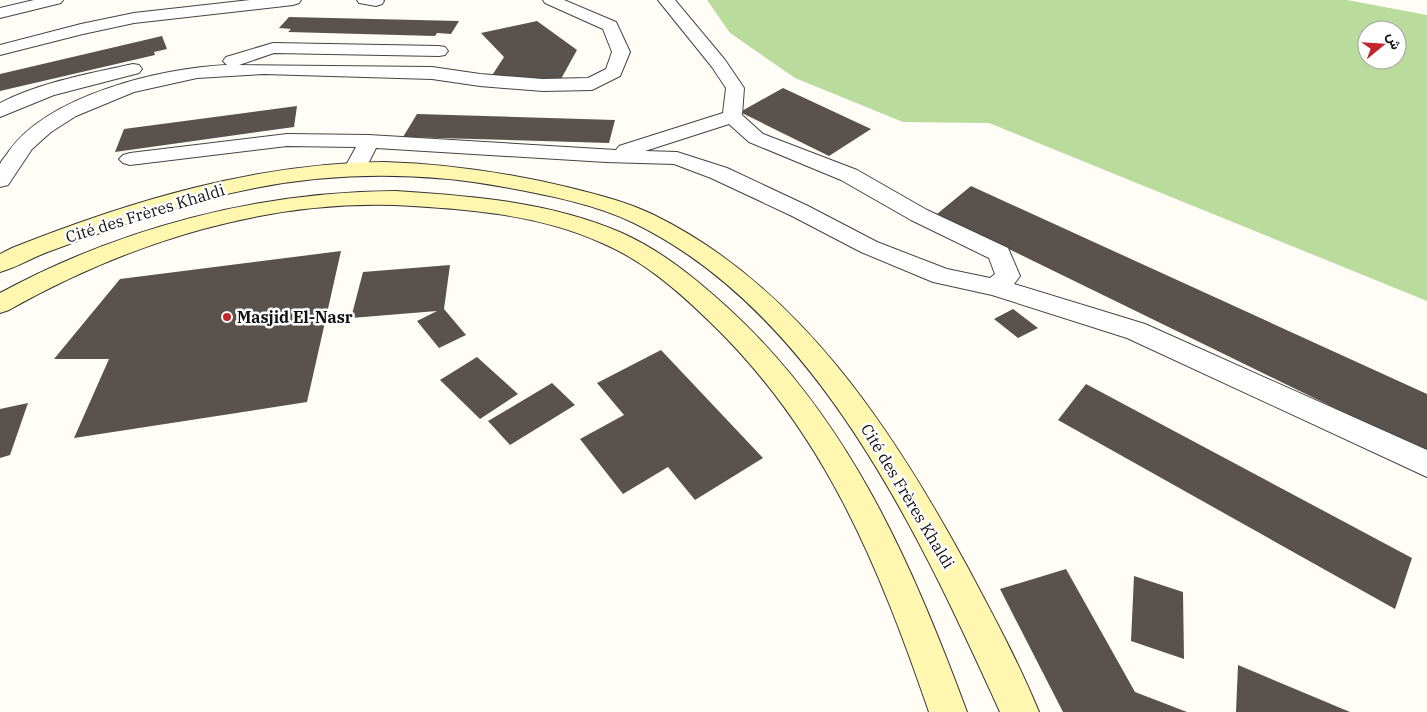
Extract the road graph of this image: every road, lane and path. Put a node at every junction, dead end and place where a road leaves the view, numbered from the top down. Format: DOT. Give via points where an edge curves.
graph roads {
  1 [pos="55,0"];
  2 [pos="293,0"];
  3 [pos="551,0"];
  4 [pos="666,0"];
  5 [pos="0,13"];
  6 [pos="0,50"];
  7 [pos="439,51"];
  8 [pos="147,65"];
  9 [pos="197,72"];
  10 [pos="0,111"];
  11 [pos="732,116"];
  12 [pos="369,141"];
  13 [pos="606,156"];
  14 [pos="130,159"];
  15 [pos="355,169"];
  16 [pos="0,180"];
  17 [pos="0,264"];
  18 [pos="995,287"];
  19 [pos="0,304"];
  20 [pos="1427,464"];
  21 [pos="948,712"];
  22 [pos="1020,712"];
  1 -- 5 [label="street"];
  2 -- 6 [label="street" via="134,18"];
  3 -- 9 [label="street" via="610,26 621,52 614,72 592,84 543,85 432,73 264,69"];
  4 -- 11 [label="street" via="735,88"];
  7 -- 9 [label="street" via="273,48"];
  8 -- 10 [label="street" via="45,92"];
  9 -- 16 [label="street" via="128,88 69,112 24,145"];
  11 -- 13 [label="street"];
  11 -- 18 [label="street" via="756,138 849,175 919,215 999,253 1008,276"];
  12 -- 13 [label="street"];
  12 -- 14 [label="street" via="287,140"];
  12 -- 15 [label="street"];
  13 -- 18 [label="street" via="677,158 719,173 869,247 942,276"];
  15 -- 17 [label="main road, Cité des Frères Khaldi" via="301,174 172,202 112,220"];
  15 -- 22 [label="main road, Cité des Frères Khaldi" via="471,176 546,189 613,206 653,223 700,252 754,294 814,357 864,422 915,503 955,576"];
  18 -- 20 [label="street" via="1136,331"];
  19 -- 21 [label="main road, Cité des Frères Khaldi" via="56,274 129,244 199,223 300,203 348,198 404,198 513,209 585,227 627,244 659,264 728,322 772,368 820,432 865,509 905,597"];
}
